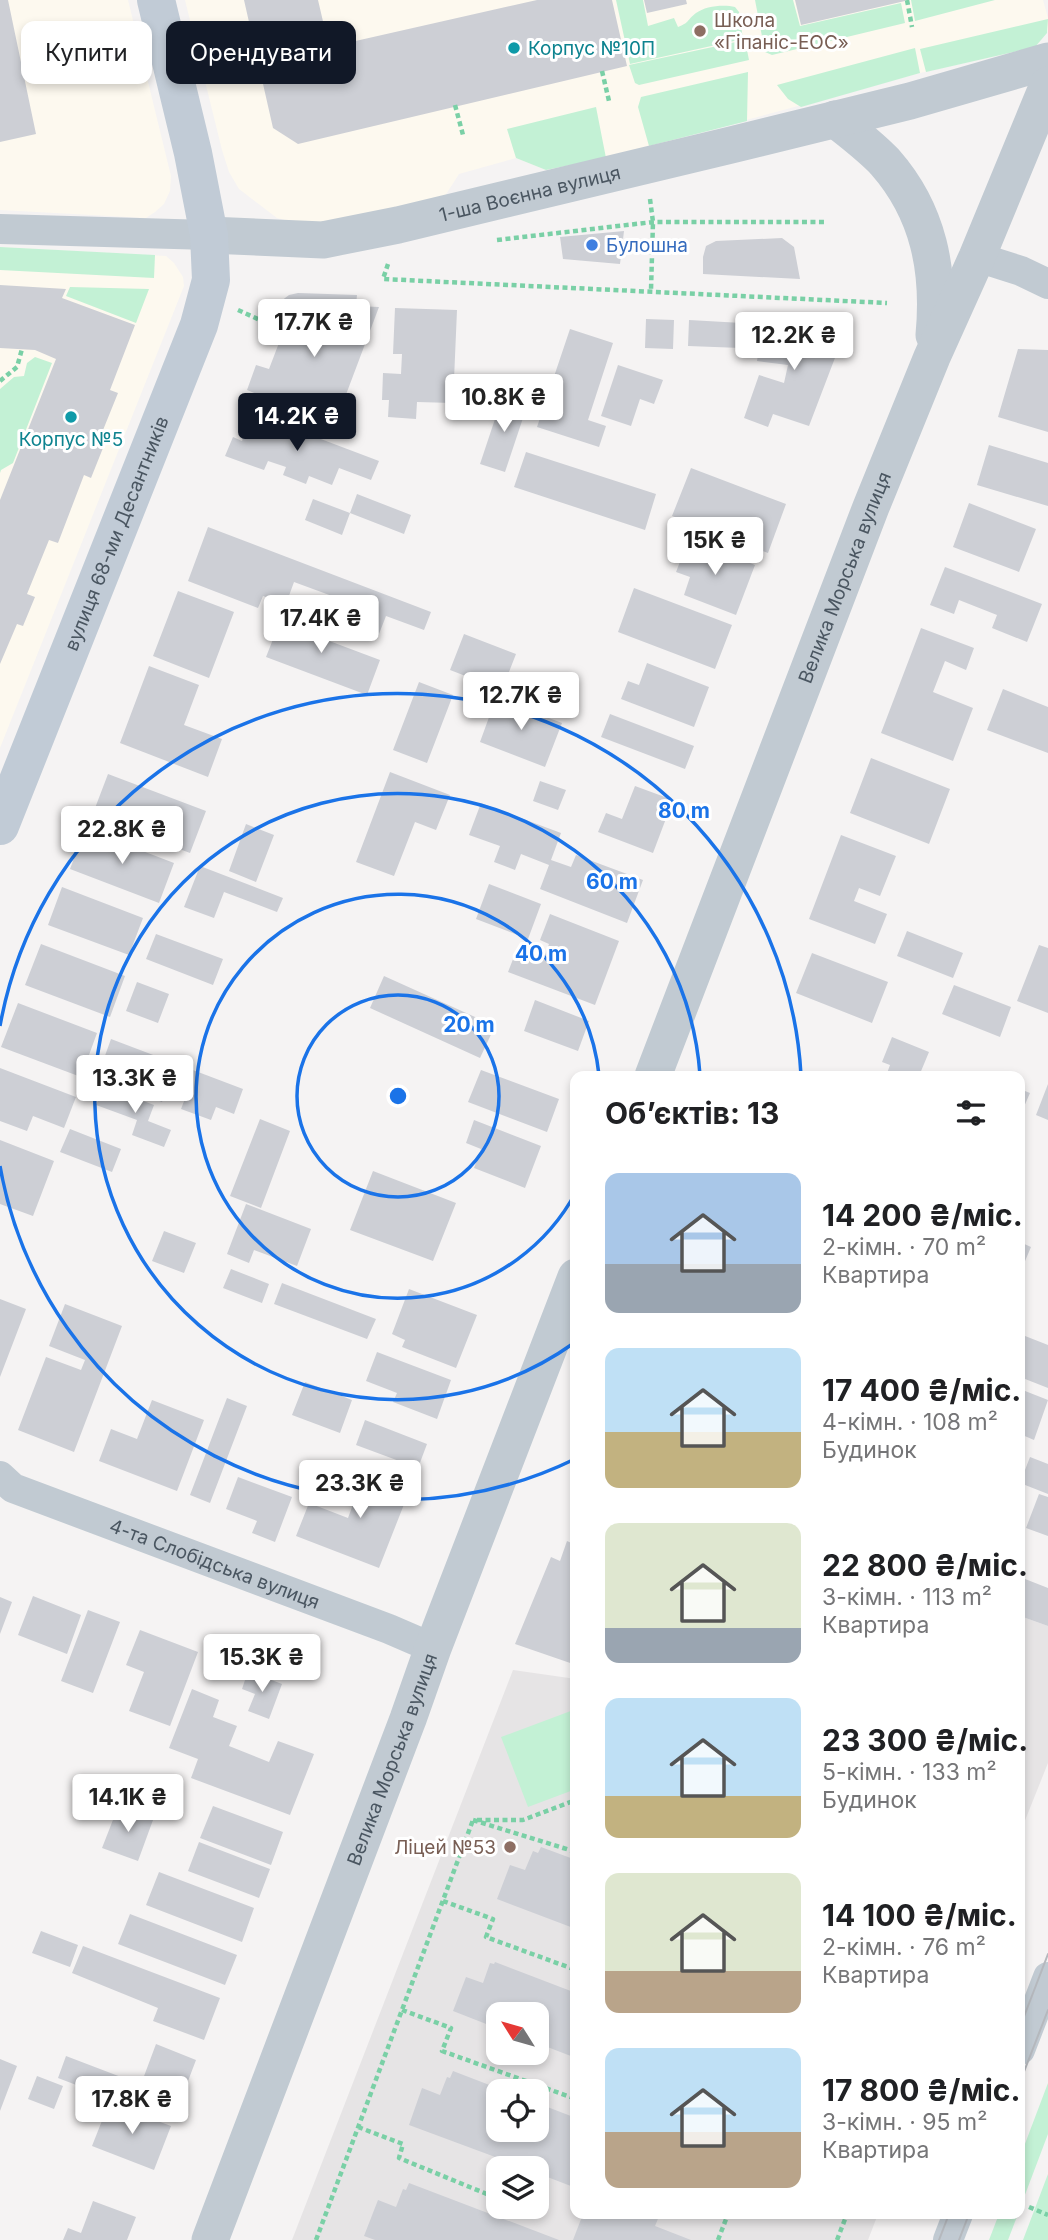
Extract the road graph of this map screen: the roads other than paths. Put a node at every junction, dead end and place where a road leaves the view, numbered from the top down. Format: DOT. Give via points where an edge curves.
graph roads {
  1 [pos="156,0"];
  2 [pos="1048,61"];
  3 [pos="1048,85"];
  4 [pos="835,119"];
  5 [pos="0,229"];
  6 [pos="209,235"];
  7 [pos="977,257"];
  8 [pos="1048,284"];
  9 [pos="932,357"];
  10 [pos="0,826"];
  11 [pos="655,1071"];
  12 [pos="570,1293"];
  13 [pos="0,1475"];
  14 [pos="433,1648"];
  15 [pos="1048,1977"];
  16 [pos="1025,2037"];
  17 [pos="956,2219"];
  18 [pos="210,2240"];
  19 [pos="948,2240"];
  1 -- 6 [label="main road, вулиця 68-ми Десантників"];
  2 -- 4 [label="street, 1-ша Воєнна вулиця"];
  3 -- 7 [label="street, Велика Морська вулиця"];
  4 -- 6 [label="street, 1-ша Воєнна вулиця" via="323,240"];
  4 -- 9 [label="street" via="884,162 923,223 936,286"];
  5 -- 6 [label="street, 1-ша Воєнна вулиця"];
  6 -- 10 [label="main road, вулиця 68-ми Десантників" via="211,280 199,325"];
  7 -- 8 [label="street"];
  7 -- 9 [label="street, Велика Морська вулиця"];
  9 -- 11 [label="street, Велика Морська вулиця"];
  12 -- 14 [label="street, Велика Морська вулиця"];
  13 -- 14 [label="street, 4-та Слобідська вулиця" via="13,1488"];
  14 -- 18 [label="street, Велика Морська вулиця"];
  15 -- 16 [label="street"];
  17 -- 19 [label="street"];
}
